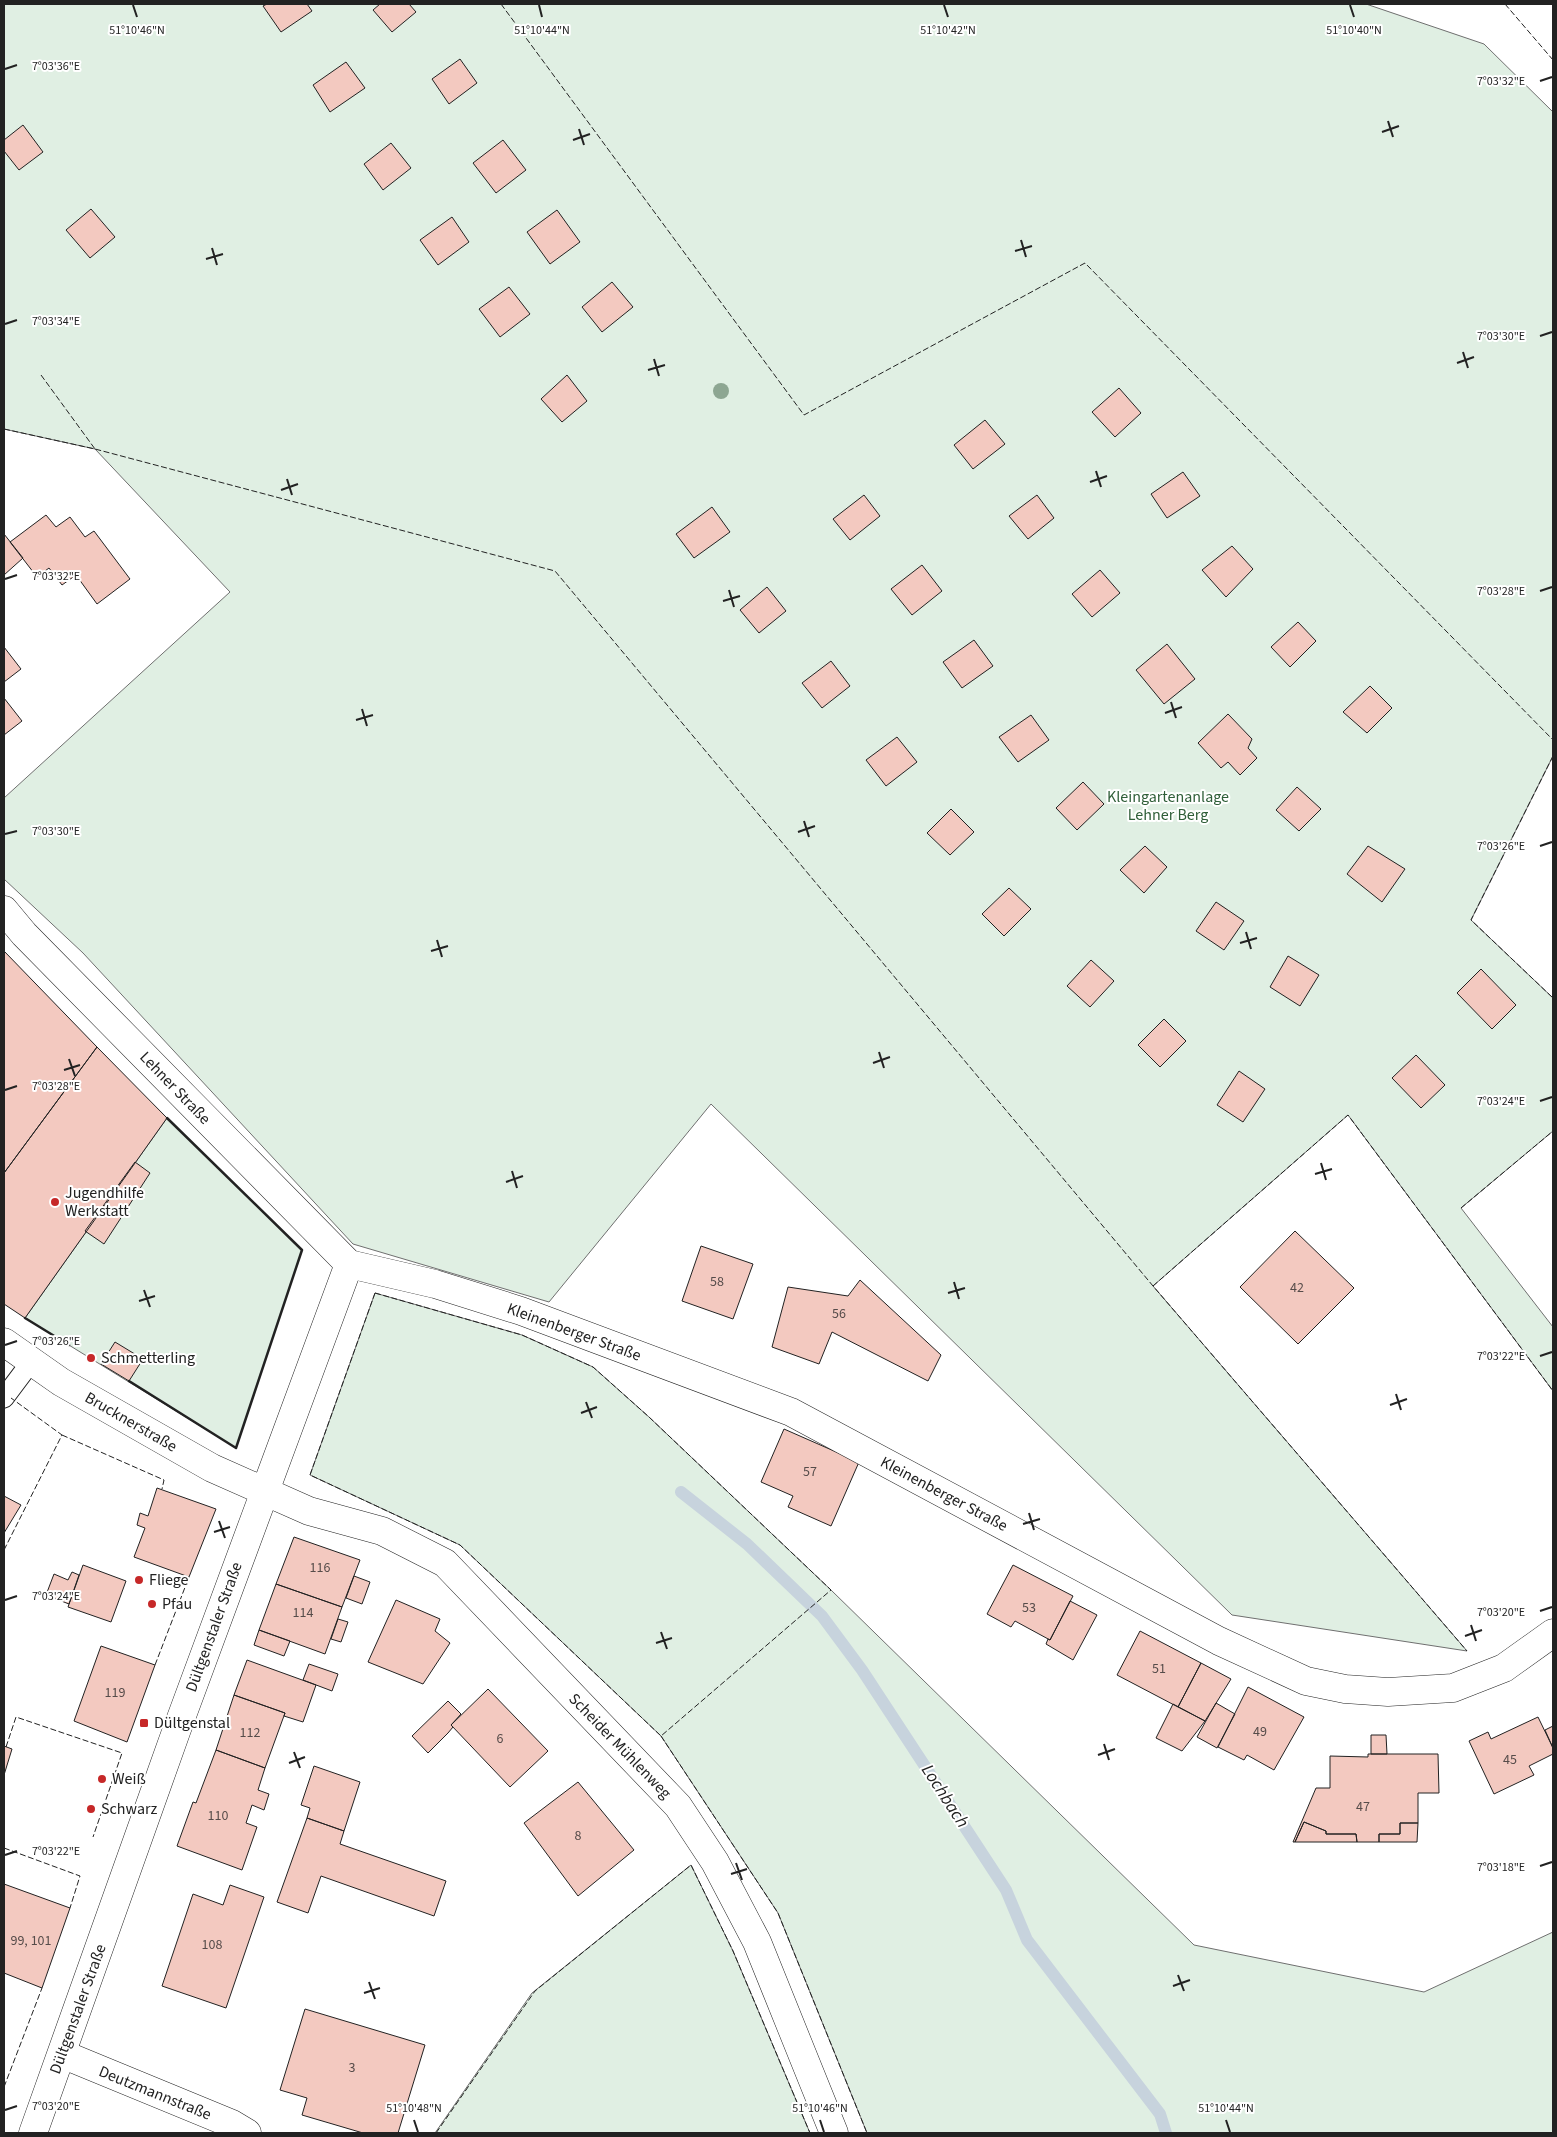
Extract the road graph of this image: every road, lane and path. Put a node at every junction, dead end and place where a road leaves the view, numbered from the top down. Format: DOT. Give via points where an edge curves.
graph roads {
  1 [pos="4,910"];
  2 [pos="349,1264"];
  3 [pos="4,1342"];
  4 [pos="31,1362"];
  5 [pos="4,1398"];
  6 [pos="265,1492"];
  7 [pos="1553,1633"];
  8 [pos="62,2054"];
  9 [pos="33,2133"];
  10 [pos="247,2133"];
  11 [pos="834,2133"];
  1 -- 2 [label="street, Lehner Straße"];
  2 -- 6 [label="street, Dültgenstaler Straße"];
  2 -- 7 [label="street, Kleinenberger Straße" via="435,1284 521,1311 791,1412 1210,1637 1306,1681 1345,1689 1388,1692 1453,1688 1504,1668"];
  3 -- 4 [label="street, Brucknerstraße"];
  4 -- 5 [label="lane"];
  4 -- 6 [label="street, Brucknerstraße" via="212,1468"];
  6 -- 8 [label="street, Dültgenstaler Straße"];
  6 -- 11 [label="street, Scheider Mühlenweg" via="309,1510 382,1531 445,1563 678,1806 715,1862 757,1942"];
  8 -- 9 [label="street, Dültgenstaler Straße"];
  8 -- 10 [label="street, Deutzmannstraße"];
}
